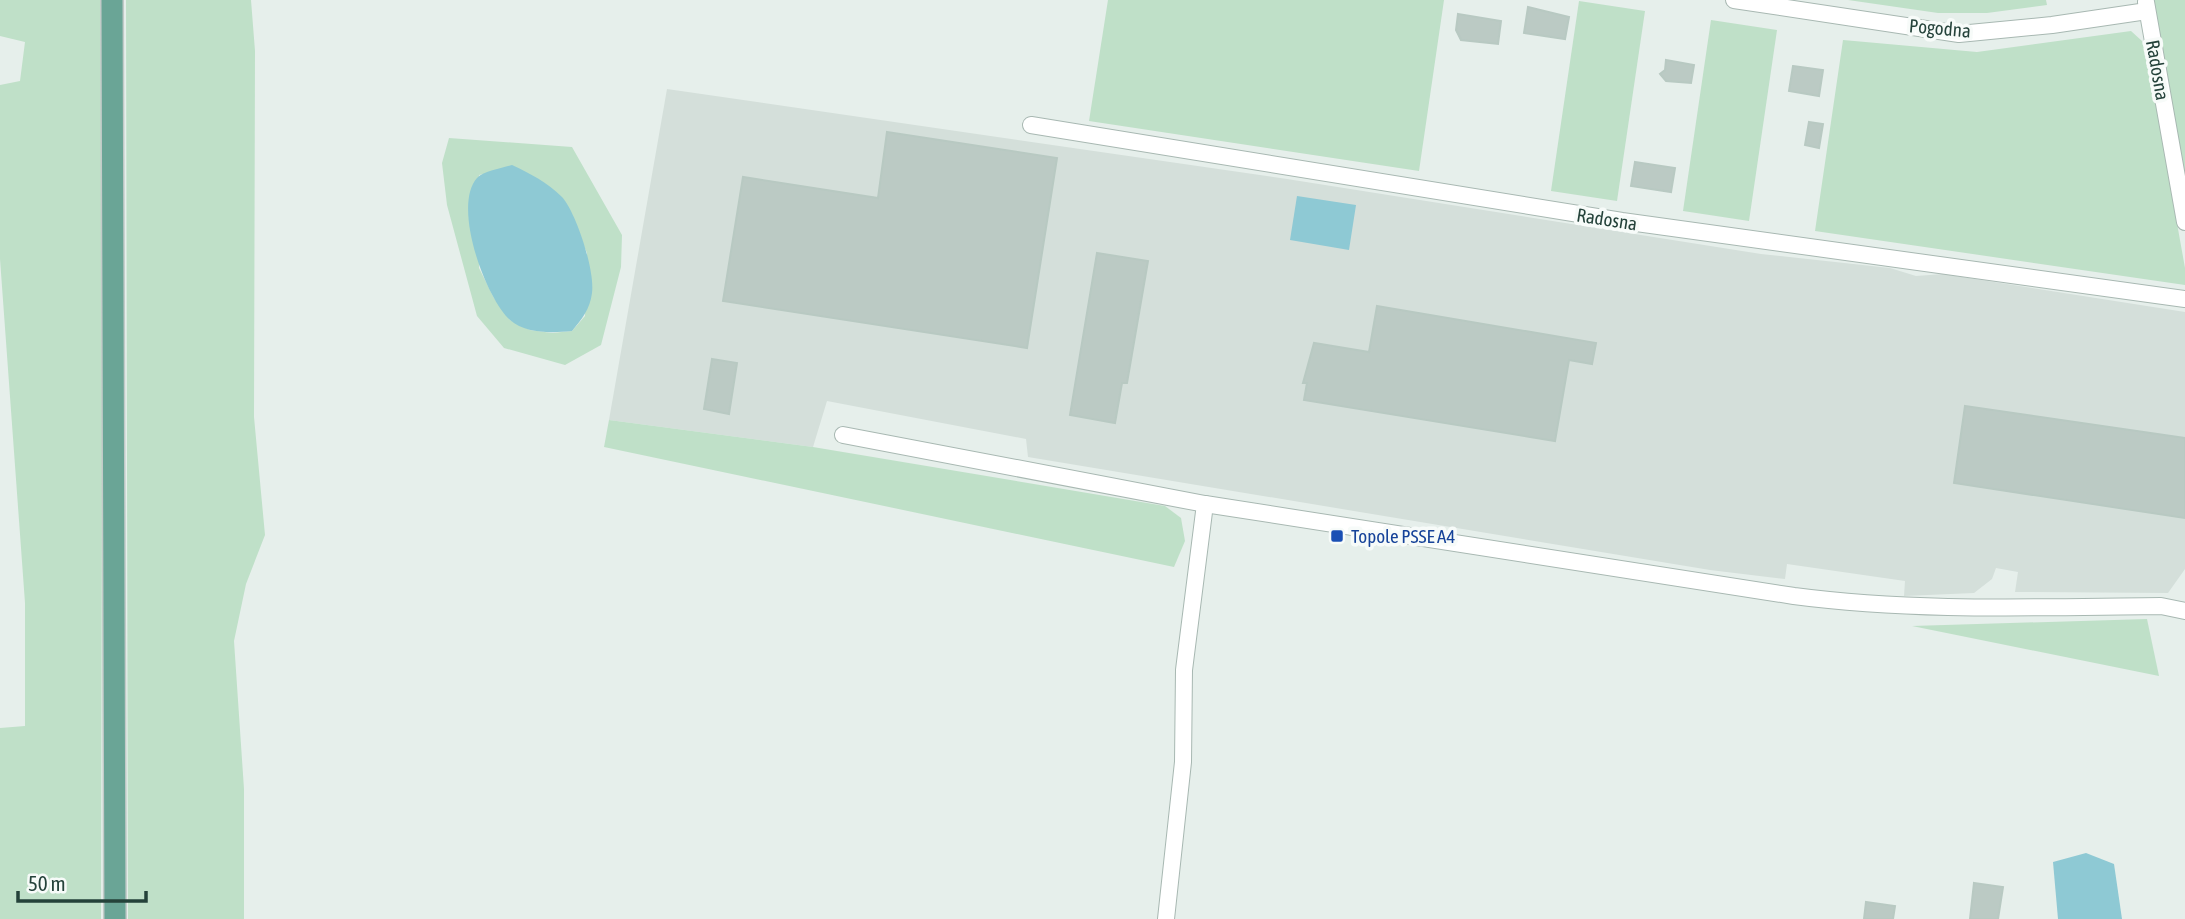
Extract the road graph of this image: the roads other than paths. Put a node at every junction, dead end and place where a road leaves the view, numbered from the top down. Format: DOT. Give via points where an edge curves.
graph roads {
  1 [pos="112,0"];
  2 [pos="1734,0"];
  3 [pos="2146,5"];
  4 [pos="1031,125"];
  5 [pos="2185,222"];
  6 [pos="2185,299"];
  7 [pos="844,435"];
  8 [pos="1205,504"];
  9 [pos="2185,611"];
  10 [pos="115,919"];
  11 [pos="1166,919"];
  1 -- 10 [label="main road"];
  2 -- 3 [label="street, Pogodna" via="1959,34 2052,25"];
  3 -- 5 [label="street, Radosna"];
  4 -- 6 [label="street, Radosna" via="1622,222"];
  7 -- 8 [label="street"];
  8 -- 9 [label="street" via="1833,601 1987,608 2161,606"];
  8 -- 11 [label="street" via="1184,670 1183,762"];
}
